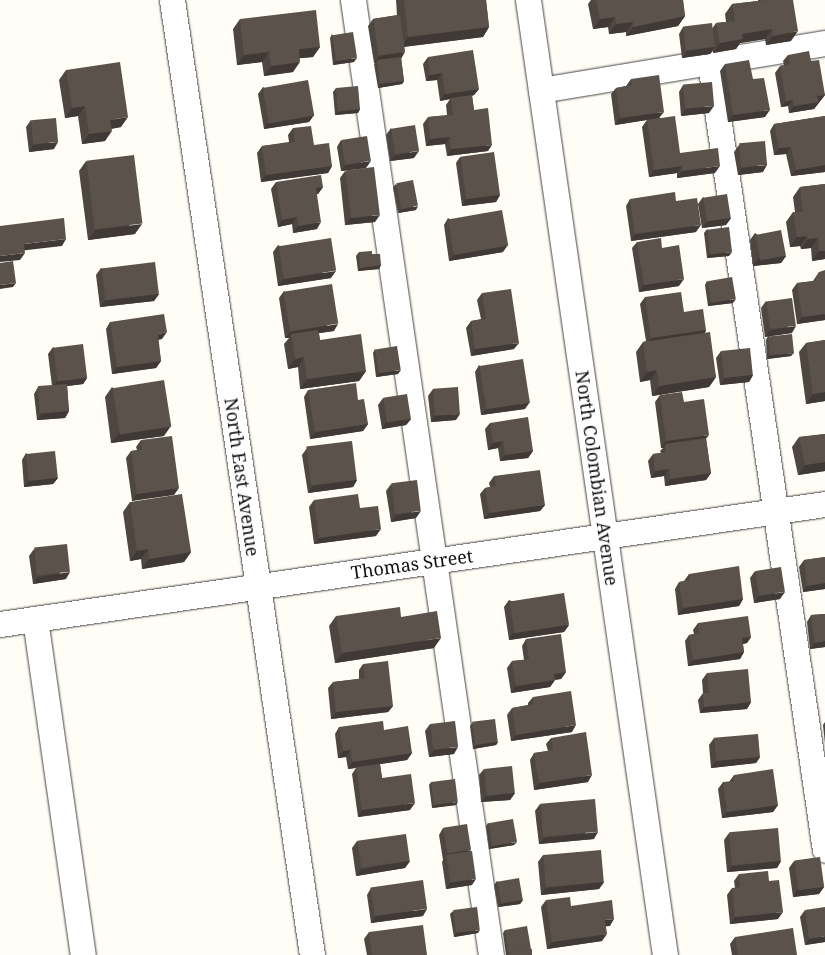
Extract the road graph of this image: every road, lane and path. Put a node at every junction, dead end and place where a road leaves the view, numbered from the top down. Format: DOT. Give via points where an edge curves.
graph roads {
  1 [pos="172,0"];
  2 [pos="353,0"];
  3 [pos="528,0"];
  4 [pos="825,43"];
  5 [pos="710,62"];
  6 [pos="541,90"];
  7 [pos="825,504"];
  8 [pos="775,511"];
  9 [pos="605,536"];
  10 [pos="434,561"];
  11 [pos="258,586"];
  12 [pos="35,619"];
  13 [pos="0,624"];
  14 [pos="825,850"];
  15 [pos="83,955"];
  16 [pos="312,955"];
  17 [pos="491,955"];
  18 [pos="665,955"];
  1 -- 11 [label="street, North East Avenue"];
  2 -- 10 [label="street"];
  3 -- 6 [label="street, North Colombian Avenue"];
  4 -- 5 [label="street"];
  5 -- 6 [label="street"];
  5 -- 8 [label="street"];
  6 -- 9 [label="street, North Colombian Avenue"];
  7 -- 8 [label="street, Thomas Street"];
  8 -- 9 [label="street, Thomas Street"];
  8 -- 14 [label="street"];
  9 -- 10 [label="street, Thomas Street"];
  9 -- 18 [label="street, North Colombian Avenue"];
  10 -- 11 [label="street, Thomas Street"];
  10 -- 17 [label="street"];
  11 -- 12 [label="street, Thomas Street"];
  11 -- 16 [label="street, North East Avenue"];
  12 -- 13 [label="street, Thomas Street"];
  12 -- 15 [label="street"];
}
